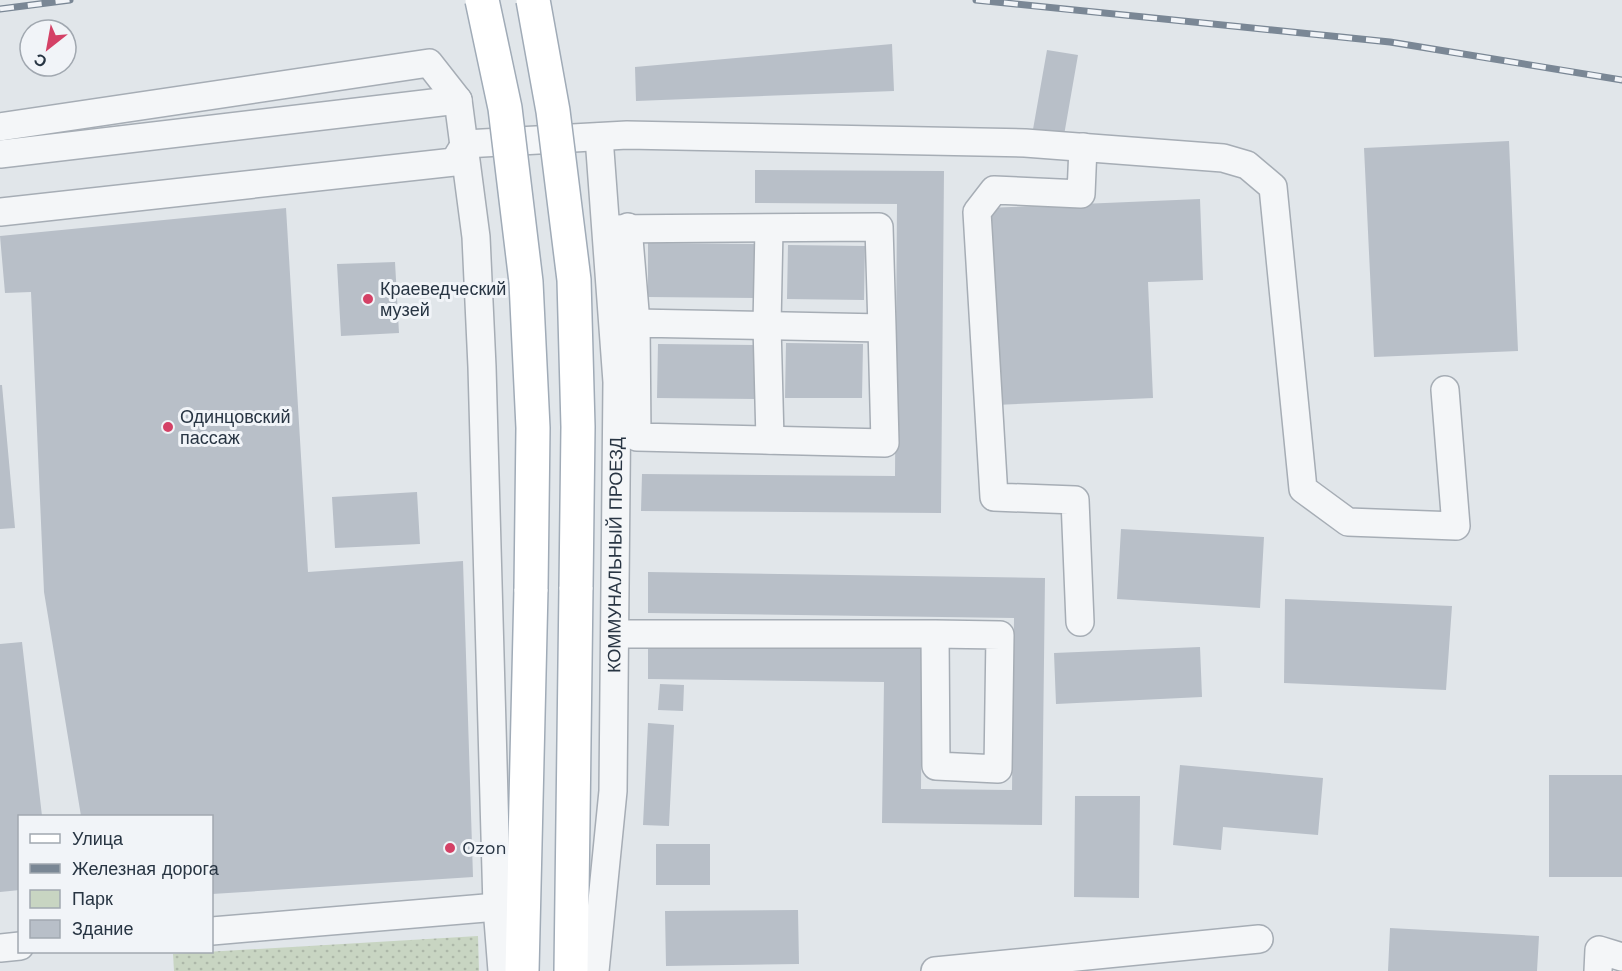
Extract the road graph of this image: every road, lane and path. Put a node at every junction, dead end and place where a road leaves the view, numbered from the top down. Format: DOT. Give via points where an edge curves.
graph roads {
  1 [pos="482,0"];
  2 [pos="533,0"];
  3 [pos="459,100"];
  4 [pos="0,127"];
  5 [pos="599,137"];
  6 [pos="465,144"];
  7 [pos="1083,147"];
  8 [pos="0,154"];
  9 [pos="0,212"];
  10 [pos="618,228"];
  11 [pos="769,229"];
  12 [pos="625,323"];
  13 [pos="767,325"];
  14 [pos="882,328"];
  15 [pos="1445,390"];
  16 [pos="627,437"];
  17 [pos="770,440"];
  18 [pos="1080,622"];
  19 [pos="615,634"];
  20 [pos="935,634"];
  21 [pos="497,907"];
  22 [pos="213,931"];
  23 [pos="1259,939"];
  24 [pos="18,946"];
  25 [pos="0,948"];
  26 [pos="1622,957"];
  27 [pos="502,971"];
  28 [pos="522,971"];
  29 [pos="571,971"];
  30 [pos="595,971"];
  31 [pos="935,971"];
  32 [pos="1598,971"];
  1 -- 28 [label="main road, bridge" via="505,108 526,282 533,428"];
  2 -- 29 [label="main road, bridge" via="553,111 574,280 578,427"];
  3 -- 4 [label="street" via="429,63"];
  3 -- 6 [label="street"];
  3 -- 8 [label="street"];
  5 -- 6 [label="street"];
  5 -- 7 [label="street"];
  5 -- 10 [label="street, КОММУНАЛЬНЫЙ ПРОЕЗД"];
  6 -- 9 [label="street" via="454,162"];
  6 -- 21 [label="street" via="476,237 482,367"];
  7 -- 15 [label="street" via="1223,158 1247,165 1273,187 1304,489 1348,522 1456,526"];
  7 -- 18 [label="street" via="1081,194 994,190 978,212 994,497 1075,500"];
  10 -- 11 [label="street"];
  10 -- 12 [label="street, КОММУНАЛЬНЫЙ ПРОЕЗД"];
  11 -- 13 [label="street"];
  11 -- 14 [label="street" via="879,227"];
  12 -- 13 [label="street"];
  12 -- 16 [label="street, КОММУНАЛЬНЫЙ ПРОЕЗД" via="617,382"];
  13 -- 14 [label="street"];
  13 -- 17 [label="street"];
  14 -- 17 [label="street" via="885,443"];
  16 -- 17 [label="street"];
  16 -- 19 [label="street, КОММУНАЛЬНЫЙ ПРОЕЗД"];
  19 -- 20 [label="street"];
  19 -- 30 [label="street, КОММУНАЛЬНЫЙ ПРОЕЗД" via="613,791"];
  20 -- 20 [label="street" via="936,766 998,769 1000,635"];
  21 -- 22 [label="street"];
  21 -- 27 [label="street"];
  23 -- 31 [label="street"];
  24 -- 25 [label="street"];
  26 -- 32 [label="street" via="1599,950"];
}
